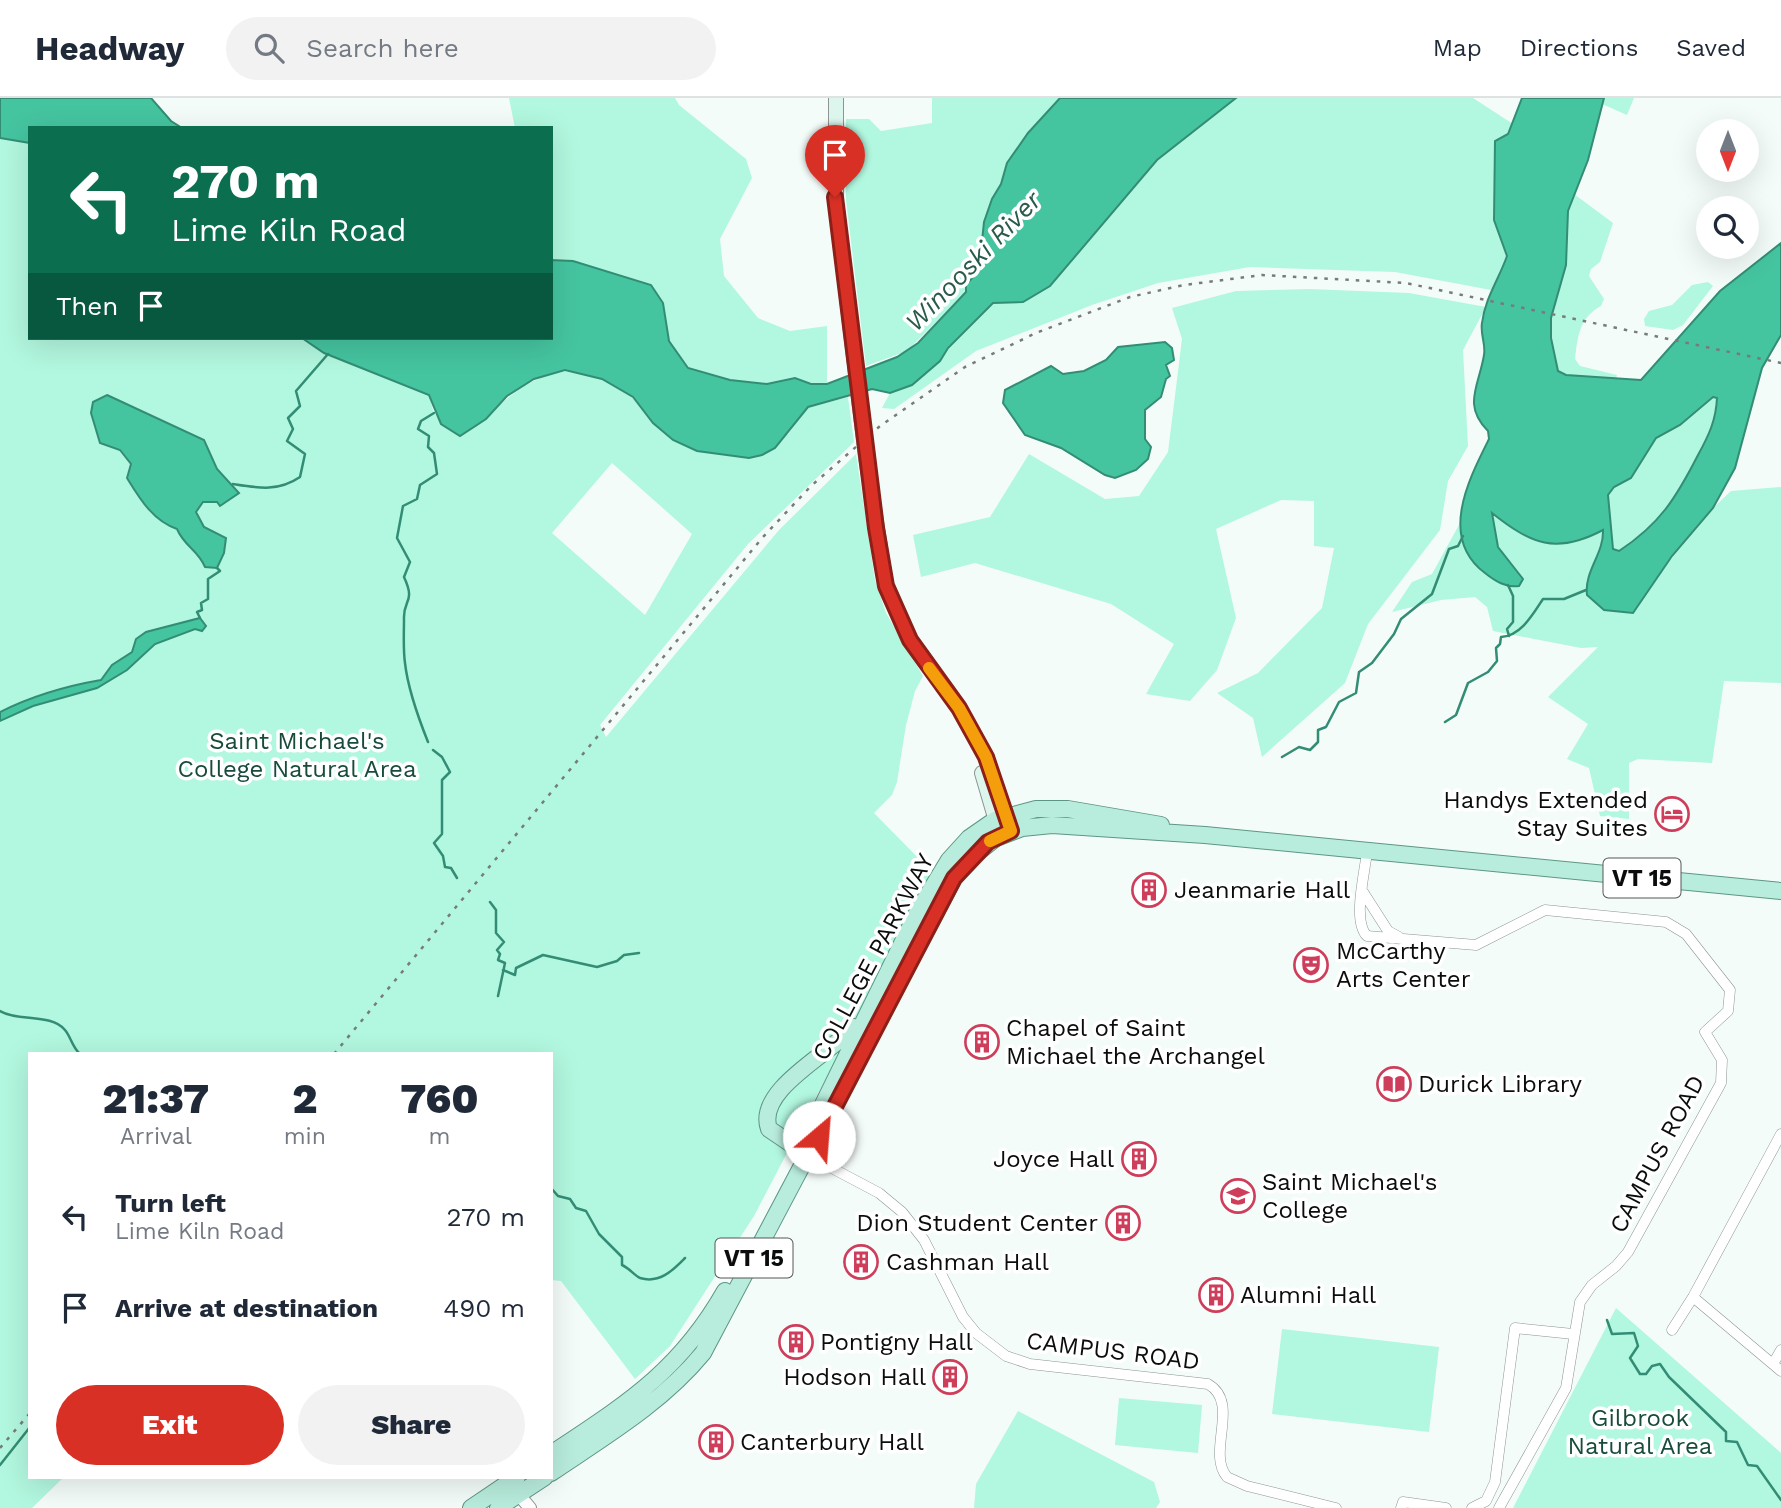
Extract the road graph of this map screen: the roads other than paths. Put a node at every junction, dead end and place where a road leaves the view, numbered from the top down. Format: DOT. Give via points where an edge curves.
graph roads {
  1 [pos="835,98"];
  2 [pos="1003,825"];
  3 [pos="1367,851"];
  4 [pos="1781,891"];
  5 [pos="1363,892"];
  6 [pos="1410,940"];
  7 [pos="865,1014"];
  8 [pos="803,1072"];
  9 [pos="834,1091"];
  10 [pos="1781,1134"];
  11 [pos="804,1154"];
  12 [pos="1693,1297"];
  13 [pos="1672,1330"];
  14 [pos="1573,1334"];
  15 [pos="1781,1350"];
  16 [pos="1777,1368"];
  17 [pos="553,1453"];
  18 [pos="553,1472"];
  19 [pos="538,1479"];
  20 [pos="515,1485"];
  21 [pos="471,1508"];
  22 [pos="498,1508"];
  23 [pos="530,1508"];
  24 [pos="1336,1508"];
  25 [pos="1401,1508"];
  26 [pos="1446,1508"];
  27 [pos="1472,1508"];
  28 [pos="1499,1508"];
  1 -- 2 [label="main road, bridge" via="836,205 886,586 910,640 959,708 986,757"];
  2 -- 3 [label="main road, COLLEGE PARKWAY / VT 15" via="1036,808 1068,809 1205,835"];
  2 -- 7 [label="main road, COLLEGE PARKWAY / VT 15" via="969,838 943,869"];
  2 -- 9 [label="main road, COLLEGE PARKWAY / VT 15" via="954,878"];
  3 -- 4 [label="main road, COLLEGE PARKWAY / VT 15"];
  3 -- 5 [label="street, CAMPUS ROAD"];
  5 -- 6 [label="street, CAMPUS ROAD" via="1388,931"];
  5 -- 6 [label="street, CAMPUS ROAD" via="1359,915 1363,932 1383,939"];
  6 -- 14 [label="street, CAMPUS ROAD" via="1476,945 1545,910 1654,920 1682,930 1730,990 1728,1012 1705,1032 1722,1060 1721,1083 1632,1247 1583,1296"];
  7 -- 8 [label="main road"];
  7 -- 9 [label="main road, COLLEGE PARKWAY / VT 15"];
  8 -- 9 [label="main road" via="820,1075"];
  8 -- 11 [label="main road" via="772,1097 766,1113 769,1129"];
  9 -- 11 [label="main road, COLLEGE PARKWAY / VT 15"];
  10 -- 12 [label="street"];
  11 -- 17 [label="main road, COLLEGE PARKWAY / VT 15" via="716,1307 683,1354 644,1391"];
  11 -- 18 [label="main road, COLLEGE PARKWAY / VT 15" via="716,1331 696,1361 657,1400"];
  11 -- 24 [label="street, CAMPUS ROAD" via="879,1193 908,1218 963,1317 997,1350 1030,1364 1208,1384 1222,1404 1220,1457 1227,1477"];
  12 -- 13 [label="street"];
  12 -- 16 [label="street"];
  14 -- 27 [label="street" via="1515,1328 1495,1482 1486,1501"];
  14 -- 28 [label="street, CAMPUS ROAD" via="1566,1388"];
  15 -- 16 [label="street"];
  19 -- 20 [label="main road"];
  20 -- 21 [label="main road"];
  20 -- 22 [label="main road"];
  20 -- 23 [label="street"];
  25 -- 26 [label="street" via="1403,1502"];
}
